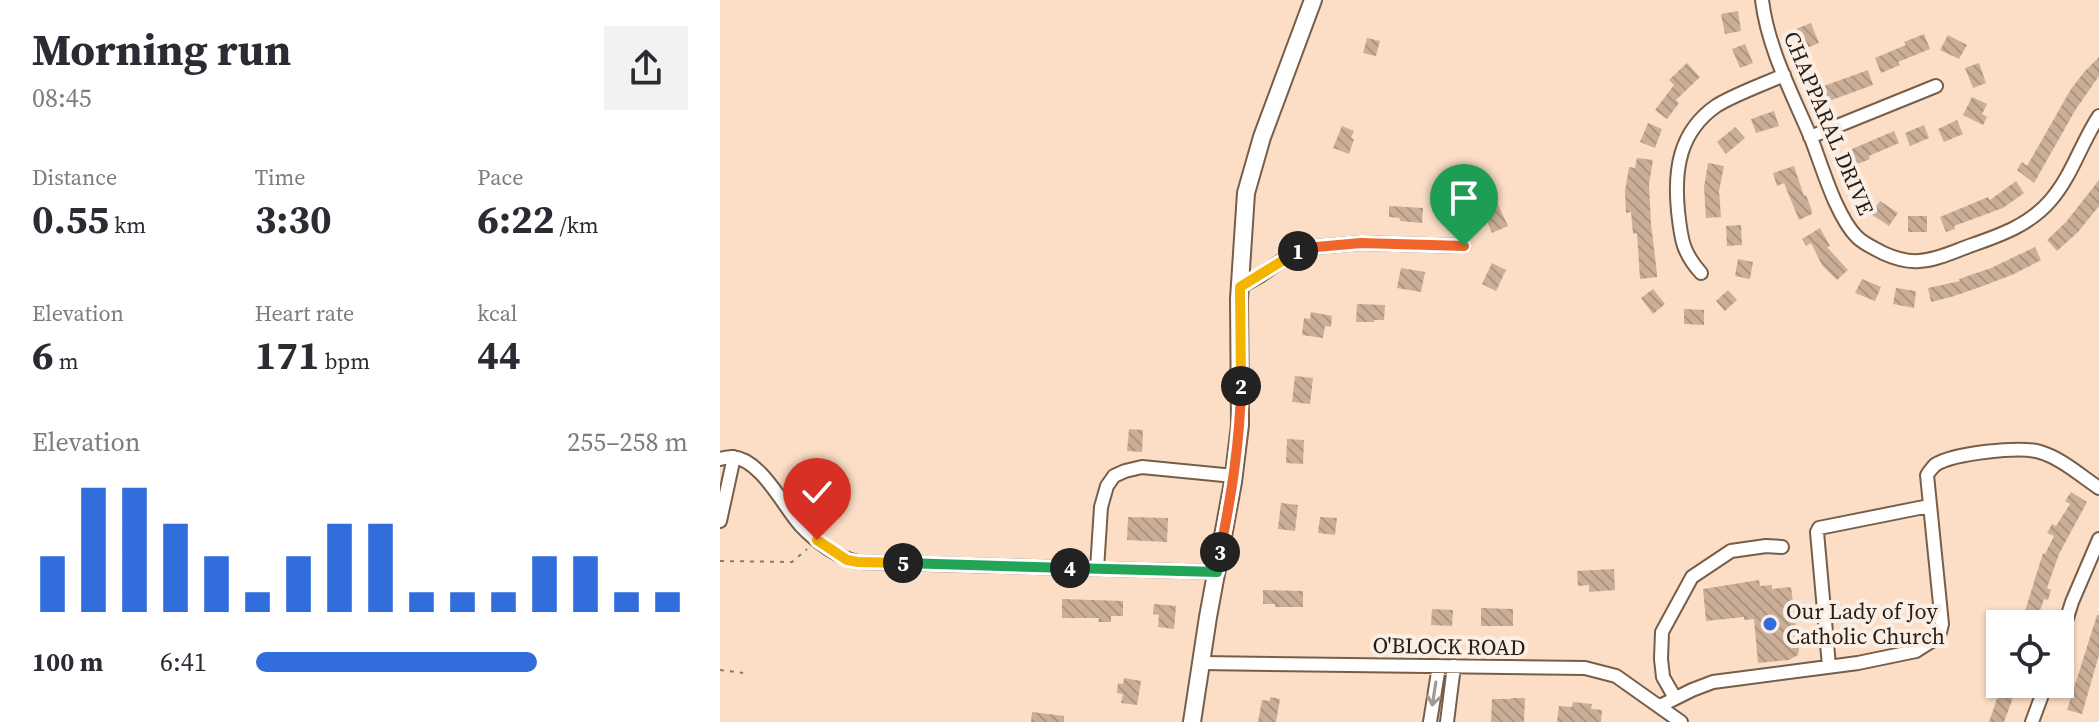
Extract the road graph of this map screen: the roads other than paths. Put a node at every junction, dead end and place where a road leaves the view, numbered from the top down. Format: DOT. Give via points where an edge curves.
graph roads {
  1 [pos="1313,0"];
  2 [pos="1762,0"];
  3 [pos="1784,75"];
  4 [pos="1936,86"];
  5 [pos="2099,116"];
  6 [pos="1810,137"];
  7 [pos="1464,246"];
  8 [pos="1701,273"];
  9 [pos="1240,287"];
  10 [pos="734,457"];
  11 [pos="720,459"];
  12 [pos="1234,476"];
  13 [pos="2099,488"];
  14 [pos="1929,506"];
  15 [pos="720,521"];
  16 [pos="2099,539"];
  17 [pos="1782,547"];
  18 [pos="1097,569"];
  19 [pos="1217,572"];
  20 [pos="2069,610"];
  21 [pos="1200,663"];
  22 [pos="1439,666"];
  23 [pos="1454,666"];
  24 [pos="1829,666"];
  25 [pos="1675,698"];
  26 [pos="2041,698"];
  27 [pos="1660,706"];
  28 [pos="1192,722"];
  29 [pos="1430,722"];
  30 [pos="1447,722"];
  31 [pos="1681,722"];
  32 [pos="2032,722"];
  1 -- 9 [label="main road" via="1246,193"];
  2 -- 3 [label="street, CHAPPARAL DRIVE"];
  3 -- 6 [label="street, CHAPPARAL DRIVE"];
  3 -- 8 [label="street" via="1716,106 1681,151 1676,187 1682,240"];
  4 -- 6 [label="street"];
  5 -- 6 [label="street, CHAPPARAL DRIVE" via="2064,181 2039,213 2009,232 1919,261 1891,256 1859,239"];
  7 -- 9 [label="street" via="1361,243 1305,248"];
  9 -- 12 [label="main road" via="1240,425"];
  10 -- 11 [label="street"];
  10 -- 15 [label="street"];
  10 -- 18 [label="street" via="758,470 800,524 847,560"];
  12 -- 18 [label="street" via="1142,467 1114,476 1101,507"];
  12 -- 19 [label="main road"];
  13 -- 14 [label="street" via="2040,451 1962,454 1935,465 1927,475"];
  14 -- 24 [label="street" via="1940,632 1916,651"];
  14 -- 24 [label="street" via="1819,528"];
  16 -- 20 [label="street"];
  17 -- 25 [label="street" via="1731,551 1692,577 1662,632 1663,677"];
  18 -- 19 [label="street"];
  19 -- 21 [label="main road"];
  21 -- 22 [label="street, O'BLOCK ROAD"];
  21 -- 28 [label="main road"];
  22 -- 23 [label="street, O'BLOCK ROAD"];
  22 -- 29 [label="street, one-way"];
  23 -- 27 [label="street, O'BLOCK ROAD" via="1602,671"];
  23 -- 30 [label="street"];
  24 -- 25 [label="street" via="1713,682"];
  25 -- 27 [label="street"];
  26 -- 32 [label="street"];
  27 -- 31 [label="street, O'BLOCK ROAD"];
}
